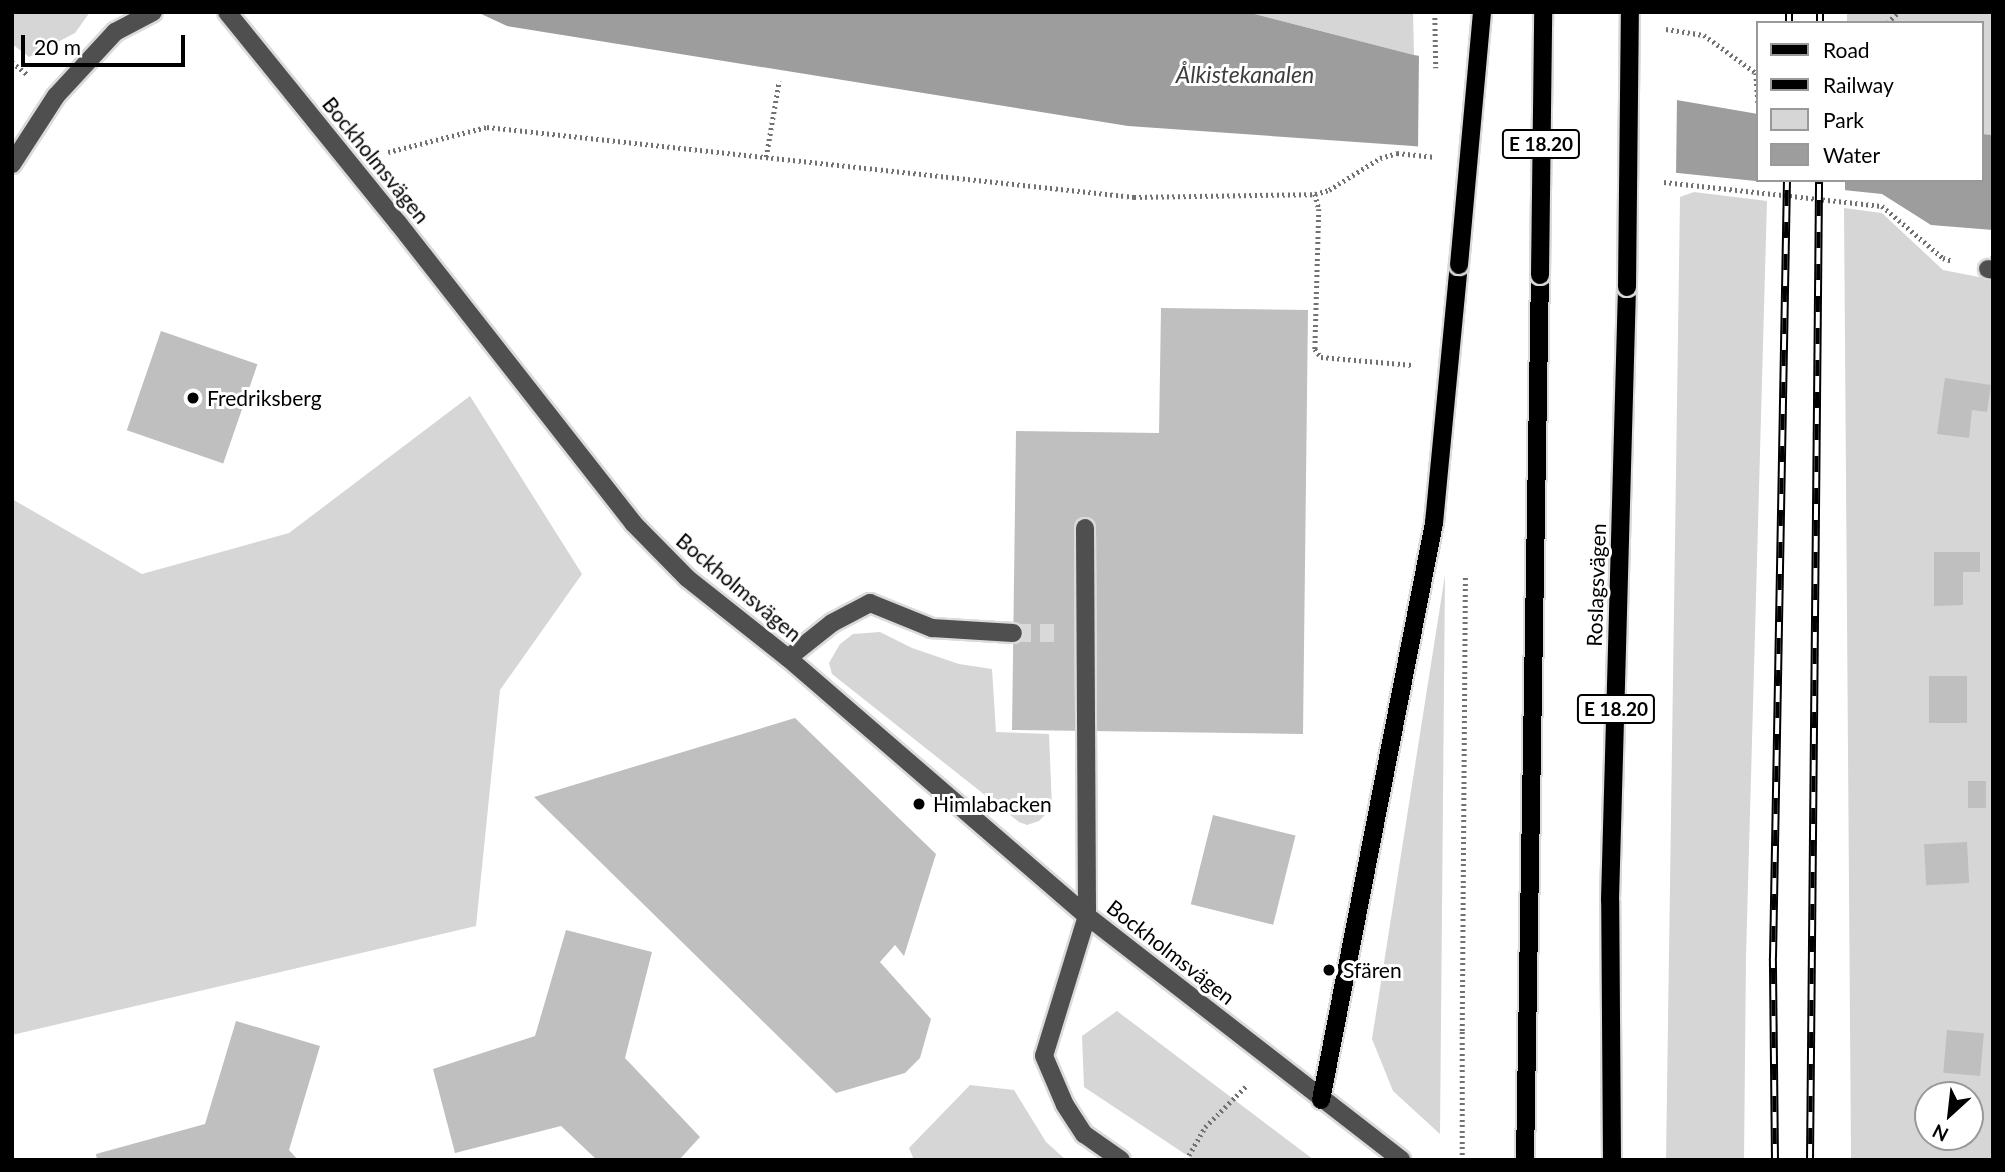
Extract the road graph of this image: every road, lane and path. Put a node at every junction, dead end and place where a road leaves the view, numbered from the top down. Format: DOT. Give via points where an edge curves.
graph roads {
  1 [pos="153,12"];
  2 [pos="227,12"];
  3 [pos="1482,12"];
  4 [pos="1543,12"];
  5 [pos="1630,12"];
  6 [pos="779,81"];
  7 [pos="766,158"];
  8 [pos="1439,158"];
  9 [pos="349,162"];
  10 [pos="12,164"];
  11 [pos="1660,182"];
  12 [pos="1315,194"];
  13 [pos="1943,258"];
  14 [pos="1424,366"];
  15 [pos="1434,523"];
  16 [pos="1085,528"];
  17 [pos="1013,633"];
  18 [pos="788,658"];
  19 [pos="1087,916"];
  20 [pos="1247,1085"];
  21 [pos="1321,1100"];
  22 [pos="1121,1160"];
  23 [pos="1185,1160"];
  24 [pos="1401,1160"];
  25 [pos="1462,1160"];
  26 [pos="1525,1160"];
  27 [pos="1612,1160"];
  1 -- 10 [label="street" via="106,41 55,96"];
  2 -- 9 [label="street, Bockholmsvägen"];
  3 -- 15 [label="main road, bridge"];
  4 -- 26 [label="main road, E 18.20, bridge"];
  5 -- 27 [label="main road, Roslagsvägen / E 18.20, bridge" via="1610,900"];
  6 -- 7 [label="path"];
  7 -- 9 [label="path" via="487,127"];
  7 -- 12 [label="path" via="1134,197"];
  8 -- 12 [label="path" via="1397,153"];
  9 -- 18 [label="street, Bockholmsvägen" via="632,523 687,578"];
  11 -- 13 [label="path" via="1882,206"];
  12 -- 14 [label="path" via="1319,209 1315,349 1321,357"];
  15 -- 21 [label="main road"];
  15 -- 25 [label="path, bridge" via="1465,567"];
  16 -- 19 [label="street"];
  17 -- 18 [label="street" via="932,628 870,603 832,623"];
  18 -- 19 [label="street, Bockholmsvägen"];
  19 -- 21 [label="street, Bockholmsvägen"];
  19 -- 22 [label="street" via="1044,1056 1065,1105 1084,1134"];
  20 -- 23 [label="path" via="1205,1127"];
  21 -- 24 [label="street, Bockholmsvägen"];
}
